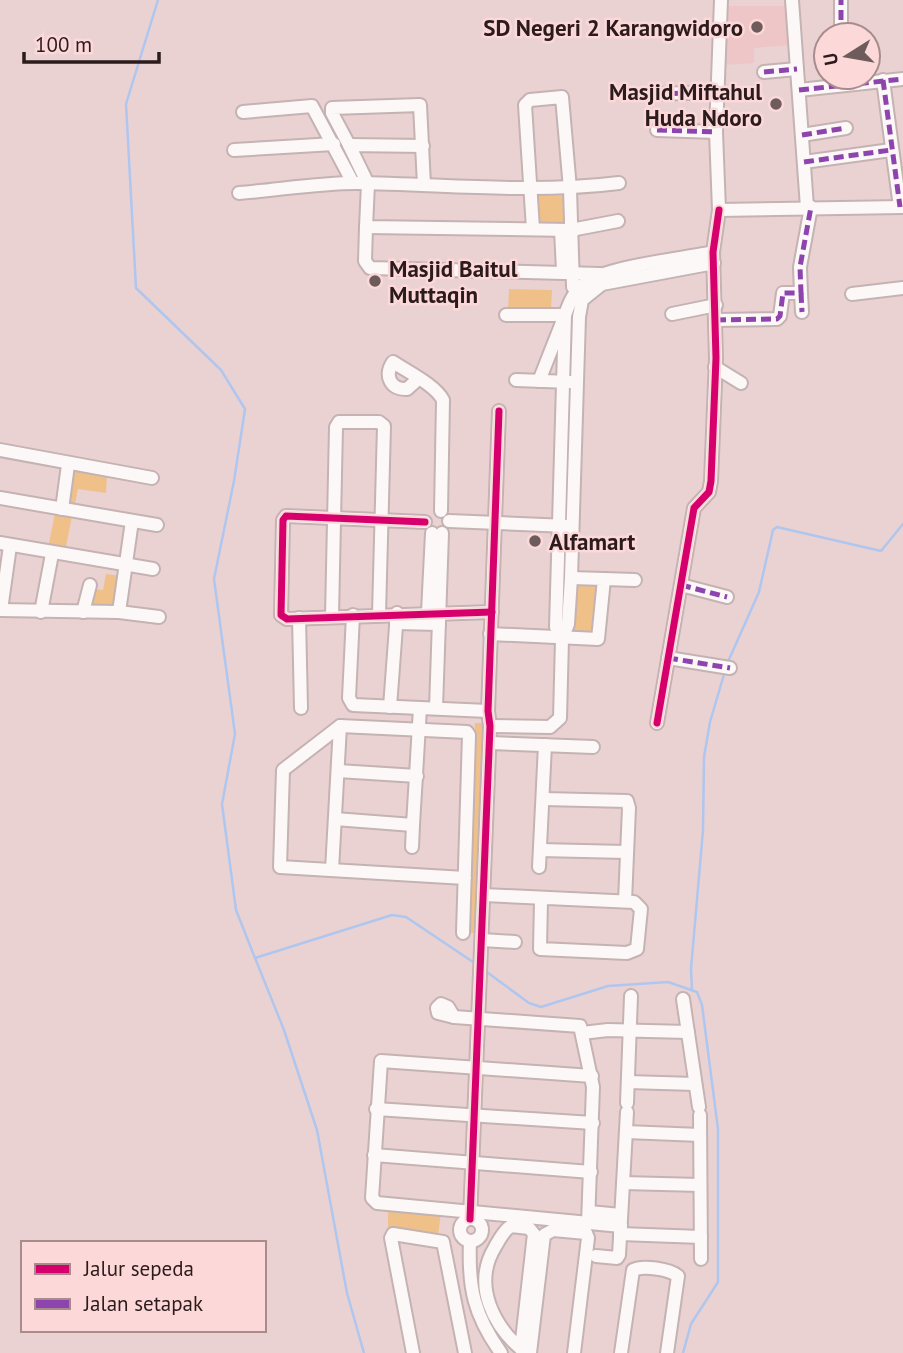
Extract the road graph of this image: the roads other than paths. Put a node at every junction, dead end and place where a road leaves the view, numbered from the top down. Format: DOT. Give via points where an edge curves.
graph roads {
  1 [pos="721,0"];
  2 [pos="792,0"];
  3 [pos="841,0"];
  4 [pos="841,21"];
  5 [pos="797,69"];
  6 [pos="764,72"];
  7 [pos="903,79"];
  8 [pos="883,80"];
  9 [pos="812,87"];
  10 [pos="799,90"];
  11 [pos="717,92"];
  12 [pos="656,94"];
  13 [pos="243,112"];
  14 [pos="846,128"];
  15 [pos="657,130"];
  16 [pos="716,132"];
  17 [pos="802,135"];
  18 [pos="334,144"];
  19 [pos="349,145"];
  20 [pos="423,146"];
  21 [pos="234,150"];
  22 [pos="891,150"];
  23 [pos="804,162"];
  24 [pos="353,183"];
  25 [pos="619,183"];
  26 [pos="368,184"];
  27 [pos="424,185"];
  28 [pos="531,189"];
  29 [pos="570,189"];
  30 [pos="239,193"];
  31 [pos="809,207"];
  32 [pos="902,207"];
  33 [pos="719,209"];
  34 [pos="618,220"];
  35 [pos="366,227"];
  36 [pos="533,229"];
  37 [pos="566,230"];
  38 [pos="714,258"];
  39 [pos="568,271"];
  40 [pos="601,274"];
  41 [pos="903,288"];
  42 [pos="801,293"];
  43 [pos="852,294"];
  44 [pos="579,296"];
  45 [pos="716,305"];
  46 [pos="802,312"];
  47 [pos="672,314"];
  48 [pos="506,315"];
  49 [pos="565,315"];
  50 [pos="716,320"];
  51 [pos="715,367"];
  52 [pos="418,379"];
  53 [pos="516,380"];
  54 [pos="539,381"];
  55 [pos="564,382"];
  56 [pos="578,383"];
  57 [pos="741,383"];
  58 [pos="499,411"];
  59 [pos="0,450"];
  60 [pos="68,465"];
  61 [pos="152,478"];
  62 [pos="0,498"];
  63 [pos="62,509"];
  64 [pos="334,517"];
  65 [pos="383,520"];
  66 [pos="132,521"];
  67 [pos="437,522"];
  68 [pos="496,524"];
  69 [pos="157,525"];
  70 [pos="560,526"];
  71 [pos="573,526"];
  72 [pos="5,544"];
  73 [pos="52,554"];
  74 [pos="126,565"];
  75 [pos="153,569"];
  76 [pos="571,578"];
  77 [pos="604,579"];
  78 [pos="635,580"];
  79 [pos="90,585"];
  80 [pos="681,585"];
  81 [pos="727,597"];
  82 [pos="1,610"];
  83 [pos="41,612"];
  84 [pos="83,612"];
  85 [pos="119,612"];
  86 [pos="492,612"];
  87 [pos="379,614"];
  88 [pos="353,615"];
  89 [pos="332,616"];
  90 [pos="436,616"];
  91 [pos="159,617"];
  92 [pos="299,618"];
  93 [pos="397,618"];
  94 [pos="490,634"];
  95 [pos="562,639"];
  96 [pos="667,658"];
  97 [pos="726,667"];
  98 [pos="390,707"];
  99 [pos="301,708"];
  100 [pos="420,708"];
  101 [pos="436,708"];
  102 [pos="488,711"];
  103 [pos="657,723"];
  104 [pos="340,726"];
  105 [pos="491,726"];
  106 [pos="419,728"];
  107 [pos="490,743"];
  108 [pos="545,745"];
  109 [pos="593,747"];
  110 [pos="338,771"];
  111 [pos="417,776"];
  112 [pos="543,799"];
  113 [pos="335,819"];
  114 [pos="413,825"];
  115 [pos="412,847"];
  116 [pos="540,850"];
  117 [pos="626,852"];
  118 [pos="539,867"];
  119 [pos="332,870"];
  120 [pos="466,878"];
  121 [pos="484,895"];
  122 [pos="541,900"];
  123 [pos="625,901"];
  124 [pos="463,933"];
  125 [pos="482,942"];
  126 [pos="514,942"];
  127 [pos="631,996"];
  128 [pos="683,999"];
  129 [pos="454,1017"];
  130 [pos="478,1019"];
  131 [pos="581,1030"];
  132 [pos="630,1030"];
  133 [pos="688,1032"];
  134 [pos="476,1066"];
  135 [pos="592,1076"];
  136 [pos="628,1082"];
  137 [pos="695,1084"];
  138 [pos="376,1109"];
  139 [pos="474,1114"];
  140 [pos="593,1123"];
  141 [pos="626,1132"];
  142 [pos="700,1135"];
  143 [pos="374,1156"];
  144 [pos="472,1162"];
  145 [pos="591,1171"];
  146 [pos="623,1183"];
  147 [pos="700,1185"];
  148 [pos="470,1214"];
  149 [pos="588,1218"];
  150 [pos="621,1225"];
  151 [pos="701,1237"];
  152 [pos="596,1256"];
  153 [pos="701,1259"];
  154 [pos="464,1348"];
  155 [pos="525,1352"];
  156 [pos="413,1353"];
  157 [pos="474,1353"];
  158 [pos="500,1353"];
  159 [pos="574,1353"];
  160 [pos="621,1353"];
  161 [pos="667,1353"];
  1 -- 11 [label="street"];
  2 -- 5 [label="street"];
  3 -- 4 [label="street"];
  5 -- 6 [label="street"];
  5 -- 10 [label="street"];
  7 -- 8 [label="street"];
  8 -- 22 [label="street"];
  9 -- 10 [label="street"];
  10 -- 17 [label="street"];
  11 -- 12 [label="street"];
  11 -- 16 [label="street"];
  13 -- 18 [label="street" via="312,106"];
  14 -- 17 [label="street"];
  15 -- 16 [label="street"];
  16 -- 33 [label="street"];
  17 -- 23 [label="street"];
  18 -- 21 [label="street"];
  18 -- 24 [label="street"];
  19 -- 20 [label="street"];
  19 -- 20 [label="street" via="332,108 418,105"];
  19 -- 26 [label="street"];
  20 -- 27 [label="street"];
  22 -- 23 [label="street"];
  22 -- 32 [label="street"];
  23 -- 31 [label="street"];
  24 -- 26 [label="street"];
  24 -- 30 [label="street"];
  25 -- 29 [label="street"];
  26 -- 27 [label="street"];
  26 -- 35 [label="street"];
  27 -- 28 [label="street"];
  28 -- 29 [label="street"];
  28 -- 29 [label="street" via="525,105 530,100 559,96 565,100"];
  28 -- 36 [label="street"];
  29 -- 37 [label="street"];
  31 -- 32 [label="street"];
  31 -- 33 [label="street"];
  31 -- 42 [label="street"];
  33 -- 38 [label="street"];
  34 -- 37 [label="street"];
  35 -- 36 [label="street"];
  35 -- 39 [label="street" via="365,261 370,268"];
  36 -- 37 [label="street"];
  37 -- 39 [label="street"];
  38 -- 40 [label="street"];
  38 -- 44 [label="street" via="602,284"];
  38 -- 45 [label="street"];
  39 -- 40 [label="street"];
  39 -- 44 [label="street"];
  40 -- 44 [label="street" via="584,283"];
  41 -- 43 [label="street"];
  42 -- 46 [label="street"];
  42 -- 50 [label="street" via="783,293 777,319"];
  44 -- 49 [label="street"];
  44 -- 56 [label="street"];
  45 -- 47 [label="street"];
  45 -- 50 [label="street"];
  48 -- 49 [label="street"];
  49 -- 54 [label="street"];
  49 -- 55 [label="street"];
  50 -- 51 [label="street"];
  51 -- 57 [label="street"];
  51 -- 80 [label="street" via="711,481 709,492 694,508"];
  52 -- 67 [label="street" via="440,395"];
  53 -- 54 [label="street"];
  54 -- 55 [label="street"];
  55 -- 56 [label="street"];
  55 -- 70 [label="street"];
  56 -- 71 [label="street"];
  58 -- 68 [label="street"];
  59 -- 60 [label="street"];
  60 -- 61 [label="street"];
  60 -- 63 [label="street"];
  62 -- 63 [label="street"];
  63 -- 66 [label="street"];
  64 -- 65 [label="street"];
  64 -- 65 [label="street" via="337,424 379,422 384,426"];
  64 -- 89 [label="street"];
  64 -- 92 [label="street" via="289,515 283,520 281,615"];
  65 -- 67 [label="street"];
  65 -- 87 [label="street"];
  66 -- 69 [label="street"];
  66 -- 74 [label="street"];
  67 -- 68 [label="street"];
  67 -- 90 [label="street"];
  68 -- 70 [label="street"];
  68 -- 86 [label="street"];
  70 -- 71 [label="street"];
  70 -- 95 [label="street" via="556,627"];
  71 -- 76 [label="street"];
  72 -- 73 [label="street"];
  72 -- 82 [label="street"];
  73 -- 74 [label="street"];
  73 -- 83 [label="street"];
  74 -- 75 [label="street"];
  74 -- 85 [label="street"];
  76 -- 77 [label="street"];
  76 -- 95 [label="street" via="568,624"];
  77 -- 78 [label="street"];
  77 -- 95 [label="street" via="600,637"];
  79 -- 84 [label="street"];
  80 -- 81 [label="street"];
  80 -- 96 [label="street"];
  82 -- 83 [label="street"];
  83 -- 84 [label="street"];
  84 -- 85 [label="street"];
  85 -- 91 [label="street"];
  86 -- 90 [label="street"];
  86 -- 94 [label="street"];
  87 -- 88 [label="street"];
  87 -- 93 [label="street"];
  88 -- 89 [label="street"];
  88 -- 98 [label="street" via="350,700 358,706"];
  89 -- 92 [label="street"];
  90 -- 93 [label="street"];
  90 -- 101 [label="street"];
  92 -- 99 [label="street"];
  93 -- 98 [label="street"];
  94 -- 95 [label="street"];
  94 -- 102 [label="street"];
  95 -- 105 [label="street" via="560,718 556,725"];
  96 -- 97 [label="street"];
  96 -- 103 [label="street"];
  98 -- 100 [label="street"];
  100 -- 101 [label="street"];
  100 -- 106 [label="street"];
  101 -- 102 [label="street"];
  102 -- 105 [label="street"];
  104 -- 106 [label="street"];
  104 -- 110 [label="street"];
  104 -- 119 [label="street" via="281,773 280,867"];
  105 -- 107 [label="street"];
  106 -- 111 [label="street"];
  106 -- 120 [label="street" via="464,730 469,735"];
  107 -- 108 [label="street"];
  107 -- 121 [label="street"];
  108 -- 109 [label="street"];
  108 -- 112 [label="street"];
  110 -- 111 [label="street"];
  110 -- 113 [label="street"];
  111 -- 114 [label="street"];
  112 -- 116 [label="street"];
  112 -- 117 [label="street" via="626,801"];
  113 -- 114 [label="street"];
  113 -- 119 [label="street"];
  114 -- 115 [label="street"];
  116 -- 117 [label="street"];
  116 -- 118 [label="street"];
  117 -- 123 [label="street"];
  119 -- 120 [label="street"];
  120 -- 124 [label="street"];
  121 -- 122 [label="street"];
  121 -- 125 [label="street"];
  122 -- 123 [label="street"];
  122 -- 123 [label="street" via="540,949 627,953 638,947 641,909 638,903"];
  125 -- 126 [label="street"];
  125 -- 130 [label="street"];
  127 -- 132 [label="street"];
  128 -- 133 [label="street"];
  129 -- 130 [label="street"];
  130 -- 131 [label="street"];
  130 -- 134 [label="street"];
  131 -- 132 [label="street" via="595,1024 608,1030"];
  131 -- 135 [label="street"];
  132 -- 133 [label="street"];
  132 -- 136 [label="street"];
  133 -- 137 [label="street"];
  134 -- 135 [label="street"];
  134 -- 138 [label="street" via="380,1061"];
  134 -- 139 [label="street"];
  135 -- 140 [label="street"];
  136 -- 137 [label="street"];
  136 -- 141 [label="street"];
  137 -- 142 [label="street"];
  138 -- 139 [label="street"];
  138 -- 143 [label="street"];
  139 -- 140 [label="street"];
  139 -- 144 [label="street"];
  140 -- 145 [label="street"];
  141 -- 142 [label="street"];
  141 -- 146 [label="street"];
  142 -- 147 [label="street"];
  143 -- 144 [label="street"];
  143 -- 148 [label="street" via="373,1201"];
  144 -- 145 [label="street"];
  144 -- 148 [label="street"];
  145 -- 149 [label="street"];
  146 -- 147 [label="street"];
  146 -- 150 [label="street"];
  147 -- 151 [label="street"];
  148 -- 149 [label="street"];
  148 -- 158 [label="street" via="459,1230 470,1241 473,1298"];
  149 -- 150 [label="street"];
  150 -- 151 [label="street"];
  150 -- 152 [label="street" via="617,1258"];
  151 -- 153 [label="street"];
  154 -- 156 [label="street" via="443,1242 393,1234"];
  154 -- 157 [label="street"];
  155 -- 155 [label="street" via="493,1312 483,1278 490,1255 511,1226 529,1228 534,1234"];
  155 -- 159 [label="street" via="544,1235 553,1230 586,1233 588,1238"];
  160 -- 161 [label="street" via="633,1270 641,1267 678,1276"];
}
